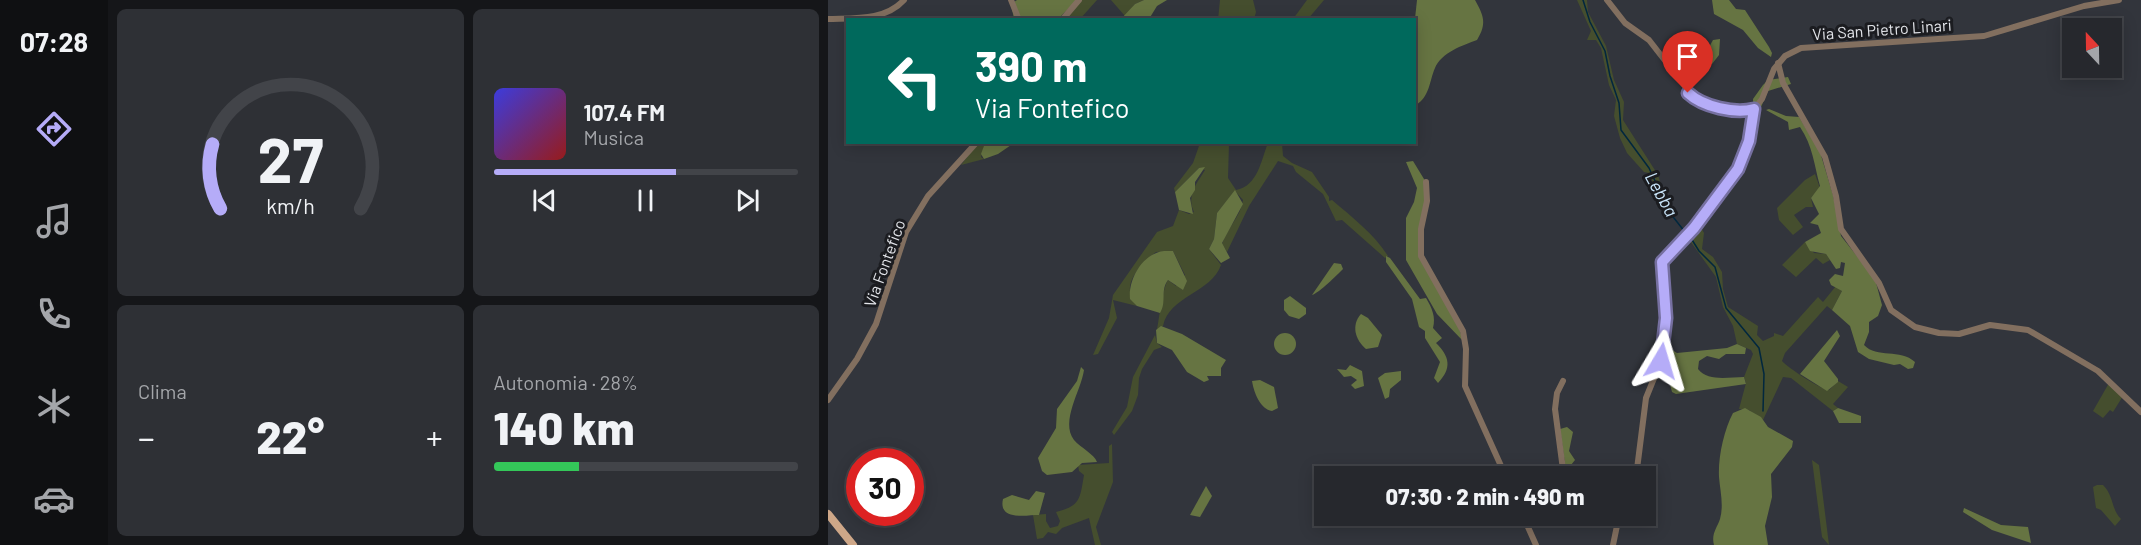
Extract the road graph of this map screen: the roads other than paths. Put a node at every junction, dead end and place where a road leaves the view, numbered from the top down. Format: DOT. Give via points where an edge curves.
graph roads {
  1 [pos="904,0"];
  2 [pos="1011,0"];
  3 [pos="1079,0"];
  4 [pos="1607,0"];
  5 [pos="2119,0"];
  6 [pos="1019,18"];
  7 [pos="1064,18"];
  8 [pos="828,19"];
  9 [pos="1778,63"];
  10 [pos="1754,109"];
  11 [pos="975,144"];
  12 [pos="1426,182"];
  13 [pos="1563,381"];
  14 [pos="828,400"];
  15 [pos="2141,401"];
  16 [pos="2134,405"];
  17 [pos="2141,412"];
  18 [pos="1501,466"];
  19 [pos="1563,466"];
  20 [pos="1637,466"];
  21 [pos="828,514"];
  22 [pos="1527,526"];
  23 [pos="1617,526"];
  24 [pos="853,545"];
  25 [pos="1536,545"];
  26 [pos="1613,545"];
  1 -- 8 [label="street" via="892,11 879,15"];
  2 -- 6 [label="street"];
  3 -- 7 [label="street"];
  4 -- 10 [label="street" via="1625,23 1649,40 1695,99 1738,110"];
  5 -- 9 [label="street, Via San Pietro Linari" via="2084,6 1984,36 1802,48"];
  9 -- 10 [label="street"];
  9 -- 16 [label="street" via="1783,83 1824,157 1841,229 1879,283 1891,310 1915,327 1939,333 1959,334 1990,325 2028,330 2090,365"];
  10 -- 20 [label="street" via="1749,141 1738,169 1662,262 1666,318 1661,361 1646,398"];
  11 -- 14 [label="street, Via Fontefico" via="928,196 906,232 876,324"];
  12 -- 18 [label="street" via="1421,256 1462,331 1466,349 1465,386"];
  13 -- 19 [label="street" via="1555,409"];
  15 -- 16 [label="street"];
  16 -- 17 [label="street"];
  21 -- 24 [label="main road"];
  22 -- 25 [label="street"];
  23 -- 26 [label="street"];
}
